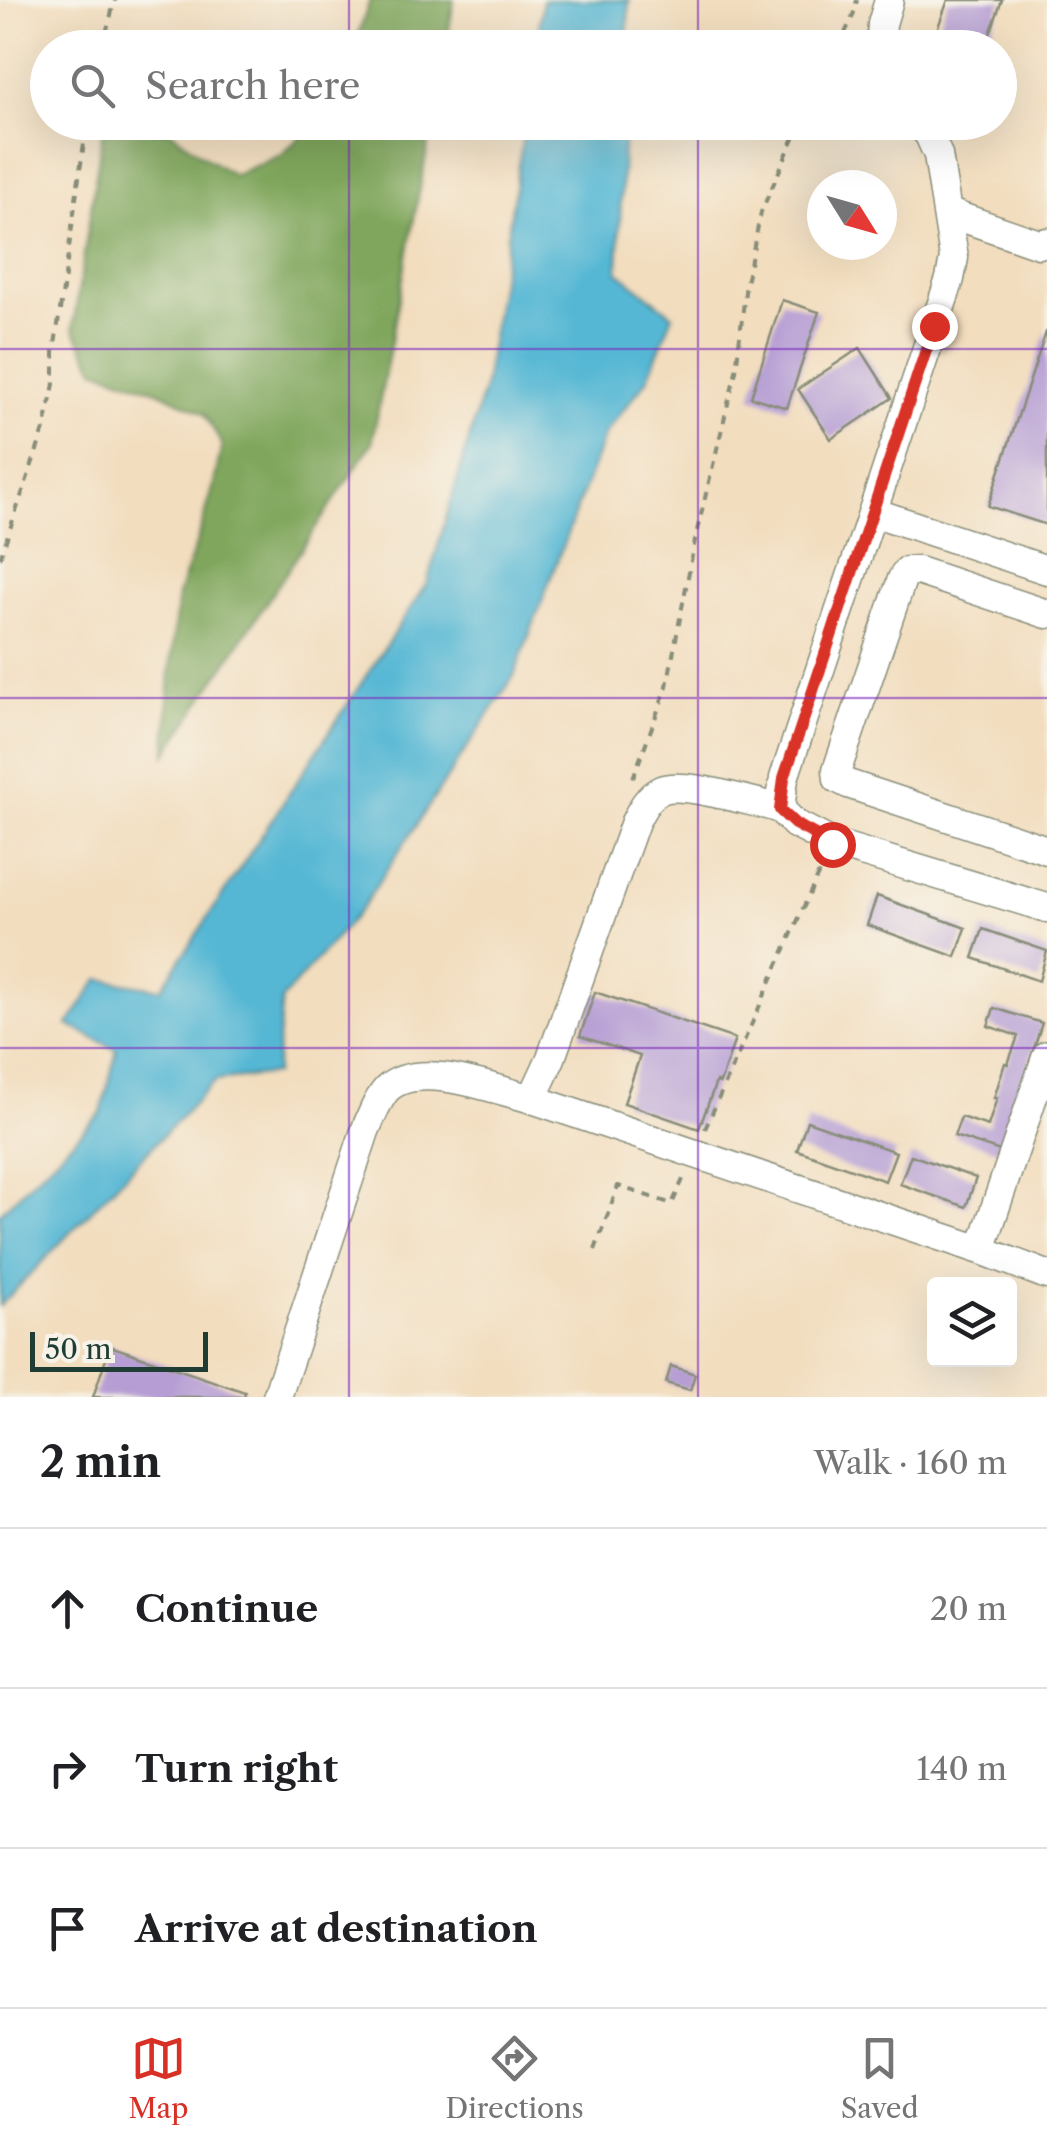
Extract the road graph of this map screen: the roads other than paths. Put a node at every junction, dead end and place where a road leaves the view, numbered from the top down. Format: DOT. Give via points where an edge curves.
graph roads {
  1 [pos="889,0"];
  2 [pos="883,30"];
  3 [pos="931,140"];
  4 [pos="949,213"];
  5 [pos="1047,242"];
  6 [pos="873,512"];
  7 [pos="1047,570"];
  8 [pos="1047,614"];
  9 [pos="780,810"];
  10 [pos="1047,850"];
  11 [pos="1047,907"];
  12 [pos="1047,1055"];
  13 [pos="532,1100"];
  14 [pos="981,1250"];
  15 [pos="1047,1274"];
  16 [pos="277,1397"];
  1 -- 2 [label="street"];
  3 -- 4 [label="street"];
  4 -- 5 [label="street"];
  4 -- 6 [label="street" via="950,279"];
  6 -- 7 [label="street"];
  6 -- 9 [label="street" via="784,778"];
  8 -- 10 [label="street" via="907,571 838,779"];
  9 -- 11 [label="street" via="832,844"];
  9 -- 13 [label="street" via="684,788 663,789 649,800 635,822"];
  12 -- 14 [label="street"];
  13 -- 14 [label="street"];
  13 -- 16 [label="street" via="435,1077 413,1076 386,1090 365,1131"];
  14 -- 15 [label="street"];
}
